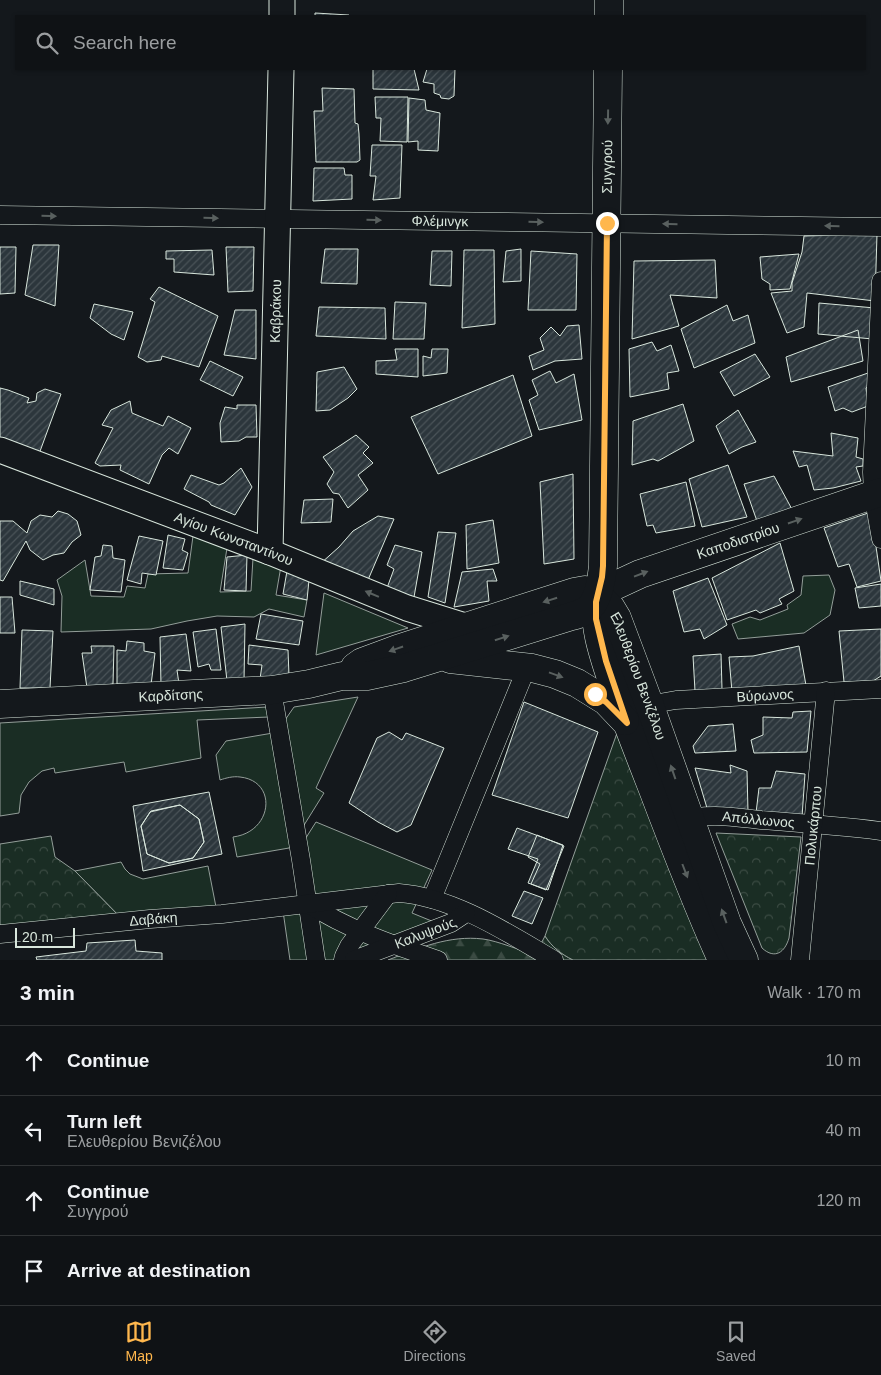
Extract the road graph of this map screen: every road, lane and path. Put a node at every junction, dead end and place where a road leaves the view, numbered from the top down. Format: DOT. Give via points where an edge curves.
graph roads {
  1 [pos="282,0"];
  2 [pos="609,0"];
  3 [pos="282,15"];
  4 [pos="609,15"];
  5 [pos="281,70"];
  6 [pos="608,70"];
  7 [pos="0,215"];
  8 [pos="277,219"];
  9 [pos="607,223"];
  10 [pos="881,227"];
  11 [pos="881,281"];
  12 [pos="0,450"];
  13 [pos="877,493"];
  14 [pos="881,539"];
  15 [pos="270,552"];
  16 [pos="597,594"];
  17 [pos="468,627"];
  18 [pos="439,658"];
  19 [pos="527,667"];
  20 [pos="342,676"];
  21 [pos="881,689"];
  22 [pos="272,690"];
  23 [pos="826,691"];
  24 [pos="0,704"];
  25 [pos="650,706"];
  26 [pos="627,723"];
  27 [pos="678,822"];
  28 [pos="813,824"];
  29 [pos="881,831"];
  30 [pos="388,894"];
  31 [pos="432,899"];
  32 [pos="307,903"];
  33 [pos="466,913"];
  34 [pos="360,931"];
  35 [pos="0,934"];
  36 [pos="393,945"];
  37 [pos="316,960"];
  38 [pos="344,960"];
  39 [pos="354,960"];
  40 [pos="438,960"];
  41 [pos="554,960"];
  42 [pos="722,960"];
  43 [pos="744,960"];
  44 [pos="800,960"];
  1 -- 3 [label="street"];
  2 -- 4 [label="main road"];
  5 -- 8 [label="street, Καβράκου"];
  6 -- 9 [label="main road, Συγγρού, one-way"];
  7 -- 8 [label="street, Φλέμινγκ, one-way"];
  8 -- 9 [label="street, Φλέμινγκ, one-way"];
  8 -- 15 [label="street, Καβράκου"];
  10 -- 9 [label="street, Φλέμινγκ, one-way"];
  9 -- 16 [label="main road, Συγγρού" via="603,566"];
  11 -- 13 [label="street" via="872,472"];
  12 -- 15 [label="street, Αγίου Κωνσταντίνου"];
  13 -- 14 [label="street"];
  16 -- 13 [label="main road, Καποδιστρίου, one-way" via="640,574"];
  17 -- 15 [label="street, Αγίου Κωνσταντίνου, one-way" via="406,608"];
  16 -- 17 [label="main road, one-way" via="579,591"];
  18 -- 16 [label="main road, one-way" via="581,613 589,608"];
  16 -- 25 [label="main road, Ελευθερίου Βενιζέλου" via="616,618"];
  16 -- 26 [label="main road, Ελευθερίου Βενιζέλου" via="597,625"];
  17 -- 20 [label="main road, one-way" via="362,662"];
  18 -- 19 [label="main road"];
  18 -- 20 [label="main road" via="367,676"];
  19 -- 26 [label="main road, one-way" via="577,683 606,702"];
  19 -- 31 [label="street"];
  20 -- 22 [label="main road, Καρδίτσης"];
  21 -- 23 [label="street, Βύρωνος"];
  22 -- 24 [label="main road, Καρδίτσης"];
  22 -- 32 [label="street"];
  23 -- 25 [label="street, Βύρωνος" via="676,700"];
  23 -- 28 [label="street, Πολυκάρπου"];
  27 -- 25 [label="main road, Ελευθερίου Βενιζέλου, one-way"];
  26 -- 27 [label="main road, Ελευθερίου Βενιζέλου"];
  27 -- 28 [label="street, Απόλλωνος" via="713,816"];
  27 -- 42 [label="main road, Ελευθερίου Βενιζέλου, one-way" via="703,918"];
  43 -- 27 [label="main road, Ελευθερίου Βενιζέλου, one-way"];
  28 -- 29 [label="street, Απόλλωνος"];
  28 -- 44 [label="street, Πολυκάρπου"];
  30 -- 31 [label="street, Δαβάκη"];
  30 -- 32 [label="street, Δαβάκη"];
  30 -- 34 [label="street"];
  31 -- 33 [label="street, Δαβάκη"];
  32 -- 34 [label="street"];
  32 -- 35 [label="street, Δαβάκη"];
  32 -- 37 [label="street"];
  33 -- 36 [label="street, Καλυψούς" via="451,923"];
  33 -- 41 [label="street, Δαβάκη"];
  34 -- 36 [label="street"];
  34 -- 38 [label="street"];
  36 -- 39 [label="street, Καλυψούς"];
  36 -- 40 [label="street"];
}
